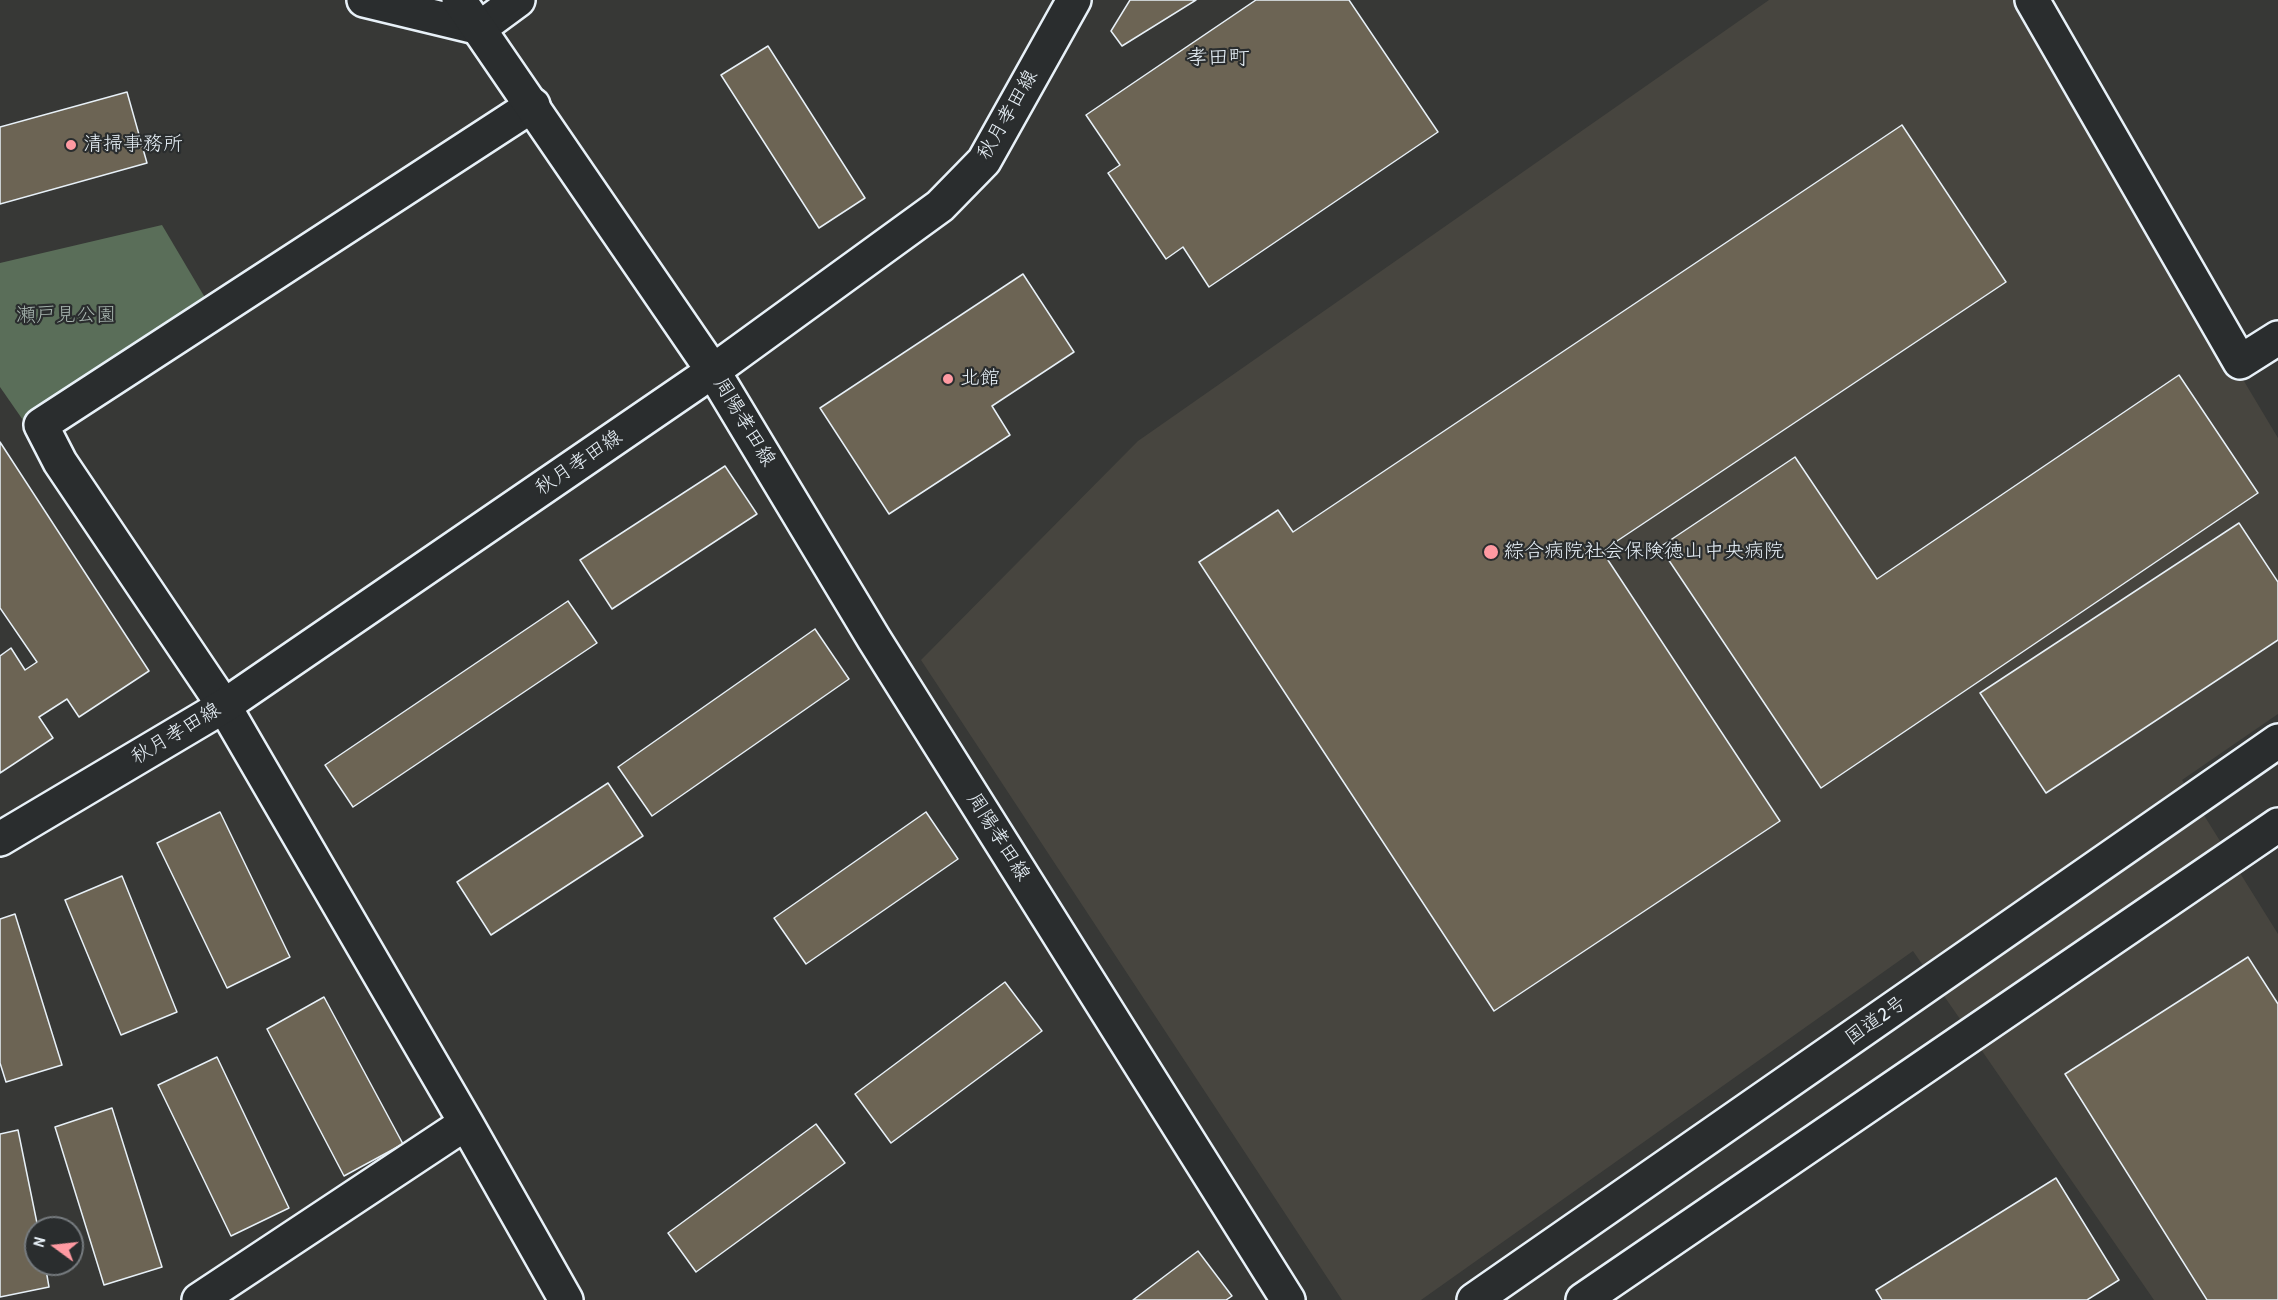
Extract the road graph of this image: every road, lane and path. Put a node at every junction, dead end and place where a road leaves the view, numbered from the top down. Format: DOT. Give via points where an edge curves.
graph roads {
  1 [pos="364,0"];
  2 [pos="459,0"];
  3 [pos="518,0"];
  4 [pos="1074,0"];
  5 [pos="2032,0"];
  6 [pos="480,28"];
  7 [pos="533,105"];
  8 [pos="2278,338"];
  9 [pos="713,371"];
  10 [pos="224,706"];
  11 [pos="2278,741"];
  12 [pos="2278,825"];
  13 [pos="0,839"];
  14 [pos="466,1122"];
  15 [pos="199,1300"];
  16 [pos="566,1300"];
  17 [pos="1288,1300"];
  18 [pos="1474,1300"];
  19 [pos="1582,1300"];
  1 -- 6 [label="main road"];
  2 -- 6 [label="main road, 周陽孝田線"];
  3 -- 6 [label="main road"];
  4 -- 9 [label="main road, 秋月孝田線" via="984,161 948,198"];
  5 -- 8 [label="main road" via="2240,362"];
  6 -- 7 [label="main road, 周陽孝田線"];
  7 -- 9 [label="main road, 周陽孝田線"];
  7 -- 10 [label="main road" via="41,425 60,462"];
  9 -- 10 [label="main road, 秋月孝田線"];
  9 -- 17 [label="main road, 周陽孝田線" via="874,639"];
  10 -- 13 [label="main road, 秋月孝田線"];
  10 -- 14 [label="main road"];
  11 -- 18 [label="main road, 国道2号"];
  12 -- 19 [label="main road"];
  14 -- 15 [label="main road"];
  14 -- 16 [label="main road"];
}
